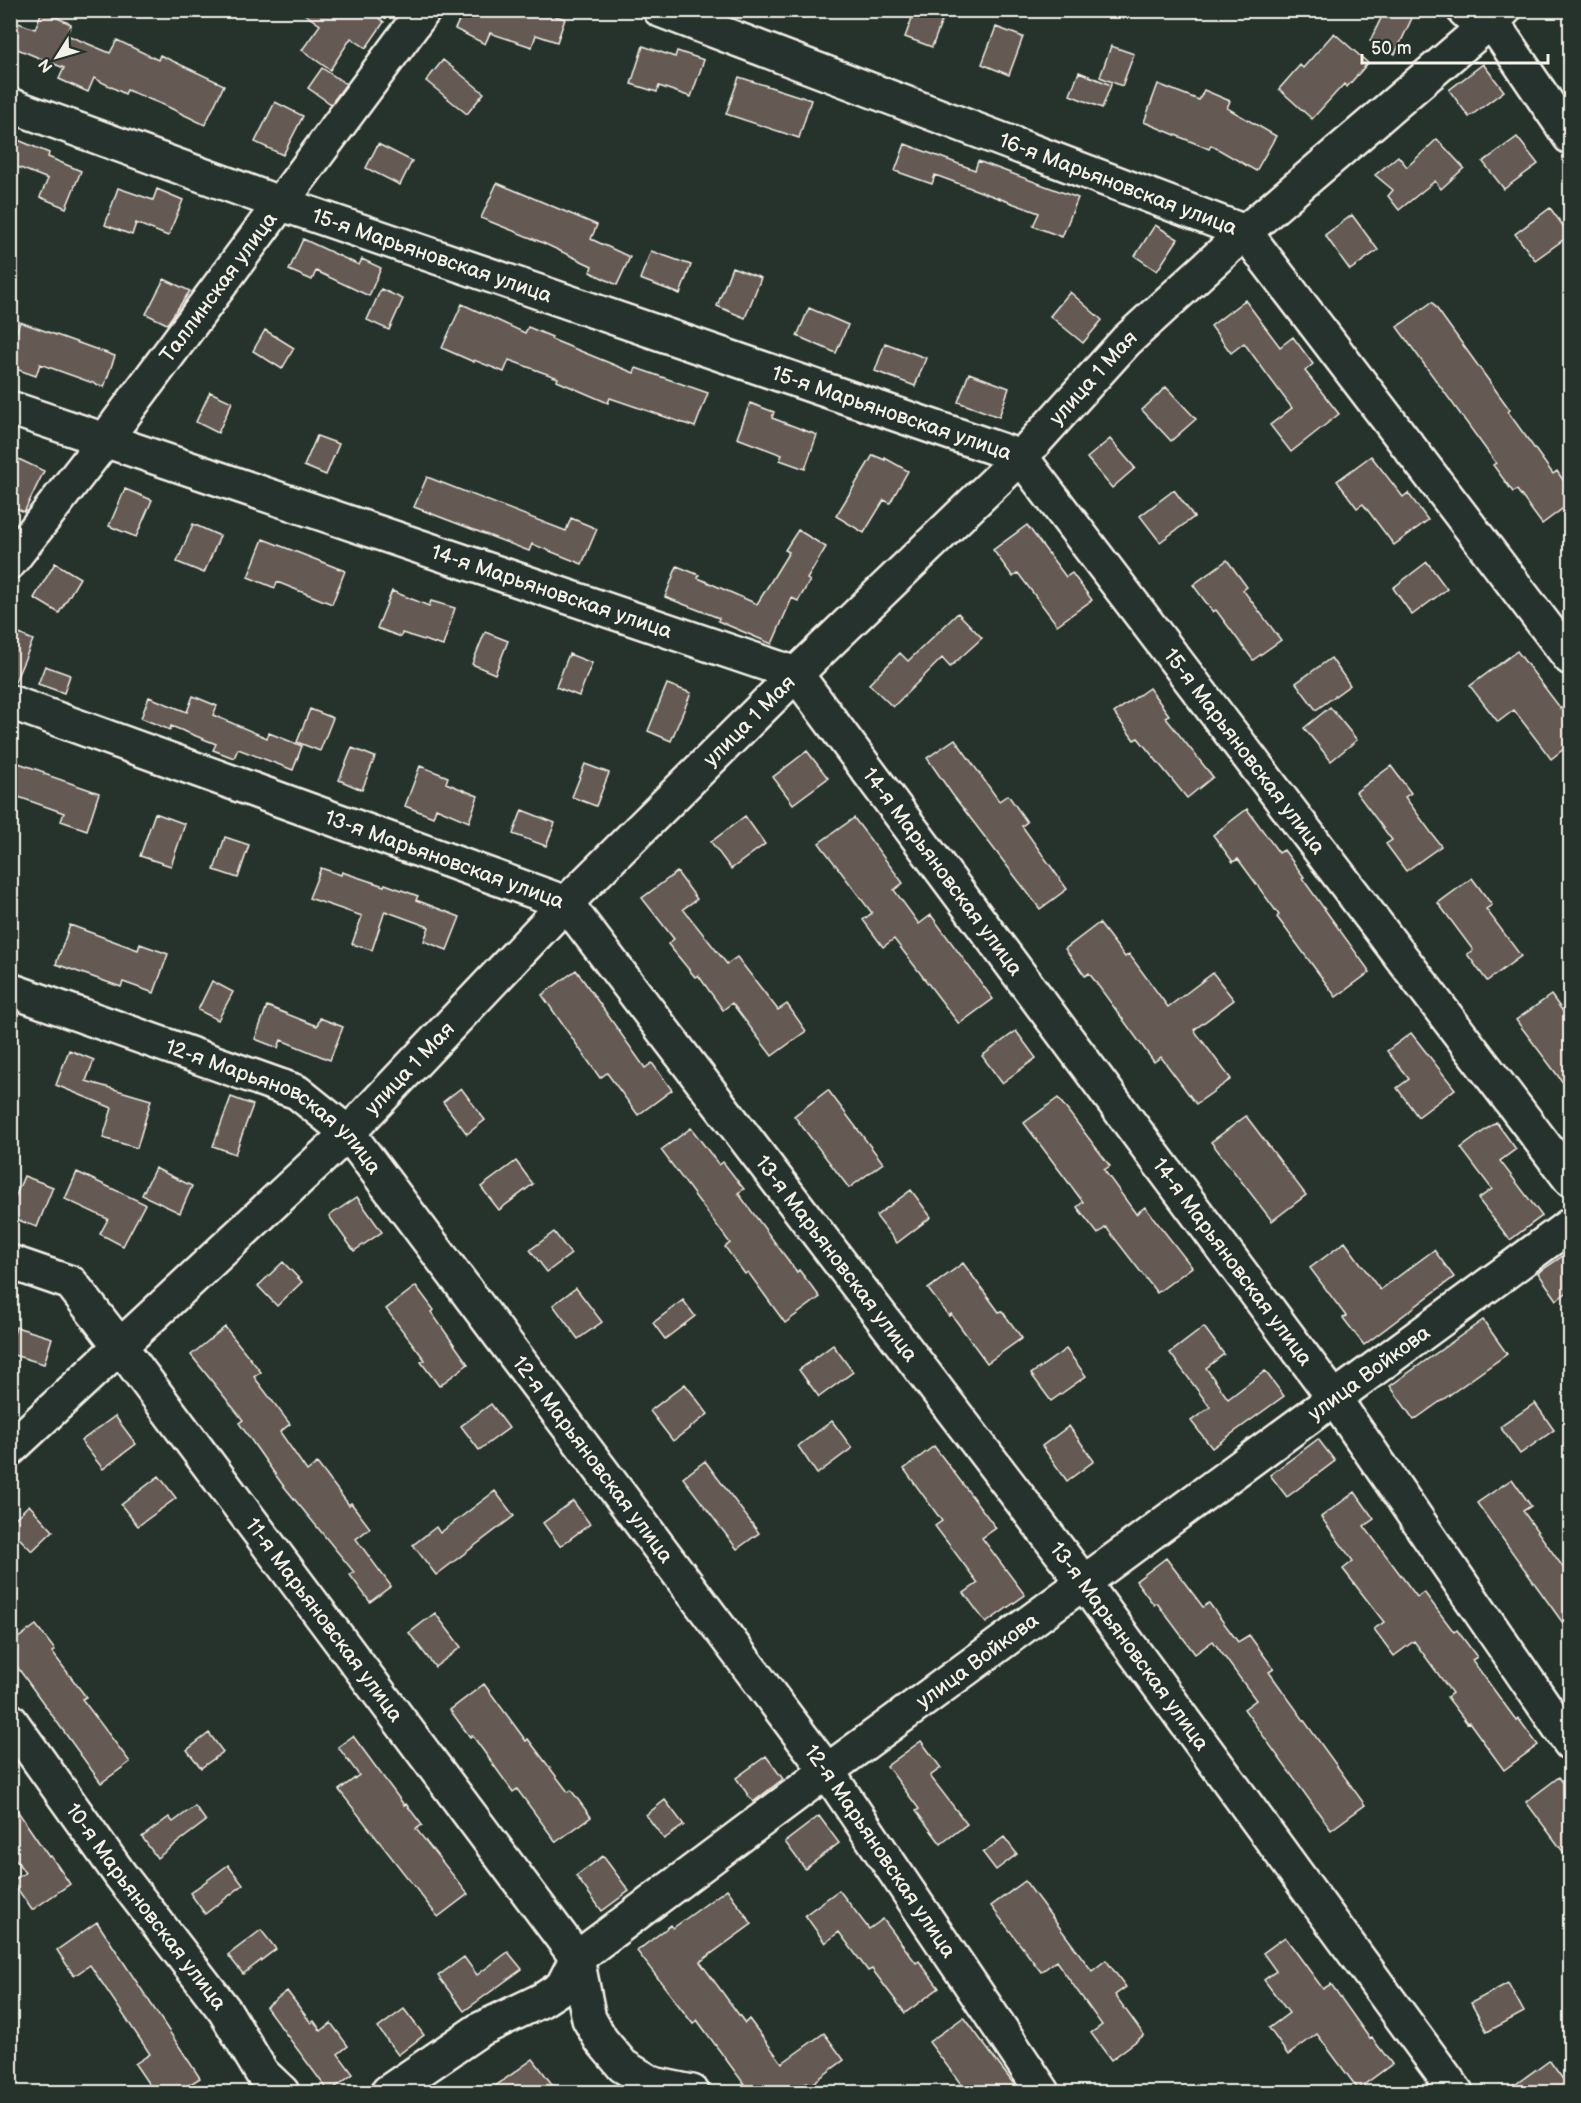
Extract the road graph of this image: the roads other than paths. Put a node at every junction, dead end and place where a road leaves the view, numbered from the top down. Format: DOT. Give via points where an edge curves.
graph roads {
  1 [pos="424,10"];
  2 [pos="660,10"];
  3 [pos="1486,18"];
  4 [pos="10,105"];
  5 [pos="1570,137"];
  6 [pos="282,204"];
  7 [pos="1245,232"];
  8 [pos="10,408"];
  9 [pos="105,440"];
  10 [pos="1021,458"];
  11 [pos="10,562"];
  12 [pos="1570,658"];
  13 [pos="796,675"];
  14 [pos="10,702"];
  15 [pos="566,903"];
  16 [pos="10,990"];
  17 [pos="348,1133"];
  18 [pos="1570,1179"];
  19 [pos="1570,1225"];
  20 [pos="10,1262"];
  21 [pos="120,1346"];
  22 [pos="1334,1398"];
  23 [pos="10,1449"];
  24 [pos="1084,1583"];
  25 [pos="10,1720"];
  26 [pos="1570,1743"];
  27 [pos="827,1771"];
  28 [pos="577,1958"];
  29 [pos="542,2000"];
  30 [pos="589,2019"];
  31 [pos="282,2092"];
  32 [pos="388,2092"];
  33 [pos="692,2092"];
  34 [pos="1043,2092"];
  35 [pos="1456,2092"];
  1 -- 6 [label="street, Таллинская улица"];
  2 -- 7 [label="street, 16-я Марьяновская улица"];
  3 -- 5 [label="street"];
  3 -- 7 [label="street, улица 1 Мая"];
  4 -- 6 [label="street, 15-я Марьяновская улица"];
  6 -- 9 [label="street, Таллинская улица"];
  6 -- 10 [label="street, 15-я Марьяновская улица"];
  7 -- 10 [label="street, улица 1 Мая" via="1126,342"];
  7 -- 12 [label="street, 16-я Марьяновская улица"];
  8 -- 9 [label="street, 14-я Марьяновская улица"];
  9 -- 11 [label="street, Таллинская улица"];
  9 -- 13 [label="street, 14-я Марьяновская улица"];
  10 -- 13 [label="street, улица 1 Мая"];
  10 -- 18 [label="street, 15-я Марьяновская улица"];
  13 -- 15 [label="street, улица 1 Мая"];
  13 -- 22 [label="street, 14-я Марьяновская улица"];
  14 -- 15 [label="street, 13-я Марьяновская улица"];
  15 -- 17 [label="street, улица 1 Мая"];
  15 -- 24 [label="street, 13-я Марьяновская улица"];
  16 -- 17 [label="street, 12-я Марьяновская улица" via="297,1092"];
  17 -- 21 [label="street, улица 1 Мая"];
  17 -- 27 [label="street, 12-я Марьяновская улица"];
  19 -- 22 [label="street, улица Войкова"];
  20 -- 21 [label="street, 11-я Марьяновская улица" via="71,1283"];
  21 -- 23 [label="street, улица 1 Мая"];
  21 -- 28 [label="street, 11-я Марьяновская улица"];
  22 -- 24 [label="street, улица Войкова"];
  22 -- 26 [label="street, 14-я Марьяновская улица"];
  24 -- 27 [label="street, улица Войкова"];
  24 -- 35 [label="street, 13-я Марьяновская улица"];
  25 -- 31 [label="street, 10-я Марьяновская улица" via="121,1876 225,2011 262,2073"];
  27 -- 28 [label="street, улица Войкова"];
  27 -- 34 [label="street, 12-я Марьяновская улица"];
  28 -- 29 [label="street, улица Войкова" via="562,1987"];
  28 -- 30 [label="street, 11-я Марьяновская улица"];
  29 -- 30 [label="street"];
  29 -- 32 [label="street, улица Войкова" via="479,2030"];
  30 -- 33 [label="street, 11-я Марьяновская улица" via="623,2066 653,2084"];
}
